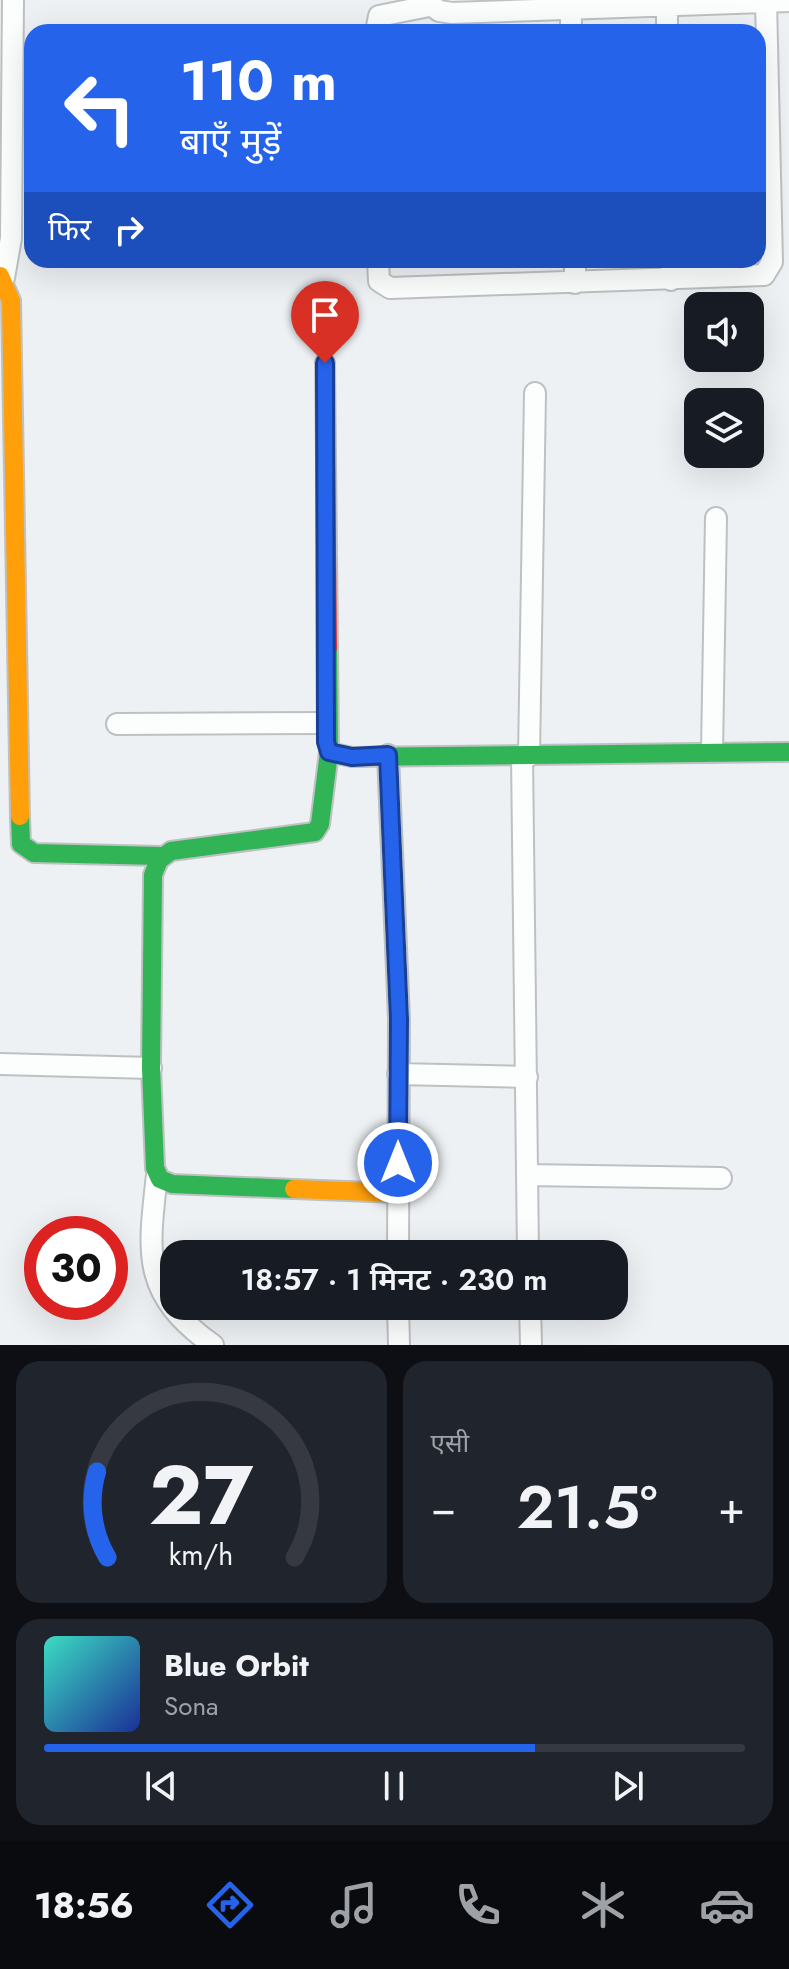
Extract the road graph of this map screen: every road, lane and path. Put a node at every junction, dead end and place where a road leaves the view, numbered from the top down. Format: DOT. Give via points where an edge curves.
graph roads {
  1 [pos="13,0"];
  2 [pos="766,1"];
  3 [pos="789,1"];
  4 [pos="427,3"];
  5 [pos="667,5"];
  6 [pos="571,9"];
  7 [pos="466,22"];
  8 [pos="378,24"];
  9 [pos="571,24"];
  10 [pos="667,24"];
  11 [pos="378,268"];
  12 [pos="575,268"];
  13 [pos="671,270"];
  14 [pos="2,277"];
  15 [pos="575,283"];
  16 [pos="325,363"];
  17 [pos="535,393"];
  18 [pos="716,518"];
  19 [pos="326,723"];
  20 [pos="117,724"];
  21 [pos="329,752"];
  22 [pos="712,752"];
  23 [pos="789,752"];
  24 [pos="388,755"];
  25 [pos="525,756"];
  26 [pos="160,856"];
  27 [pos="0,1064"];
  28 [pos="151,1068"];
  29 [pos="398,1074"];
  30 [pos="527,1077"];
  31 [pos="157,1175"];
  32 [pos="527,1175"];
  33 [pos="721,1178"];
  34 [pos="398,1193"];
  35 [pos="398,1240"];
  36 [pos="528,1240"];
  37 [pos="398,1320"];
  38 [pos="530,1320"];
  39 [pos="213,1345"];
  40 [pos="399,1345"];
  41 [pos="531,1345"];
  1 -- 14 [label="street" via="11,238"];
  2 -- 3 [label="street"];
  2 -- 5 [label="street"];
  2 -- 13 [label="street" via="769,270 752,278"];
  4 -- 7 [label="street"];
  4 -- 8 [label="street" via="379,16"];
  5 -- 6 [label="street"];
  5 -- 10 [label="street"];
  6 -- 7 [label="street"];
  6 -- 9 [label="street"];
  11 -- 15 [label="street" via="379,281 387,288"];
  12 -- 15 [label="street"];
  13 -- 15 [label="street"];
  14 -- 26 [label="street" via="11,301 21,844 34,853"];
  16 -- 19 [label="street"];
  17 -- 25 [label="street"];
  18 -- 22 [label="street"];
  19 -- 20 [label="street"];
  19 -- 21 [label="street"];
  21 -- 24 [label="street"];
  21 -- 26 [label="street" via="315,832"];
  22 -- 23 [label="street"];
  22 -- 25 [label="street"];
  24 -- 25 [label="street"];
  24 -- 29 [label="street"];
  25 -- 30 [label="street"];
  26 -- 28 [label="street" via="153,875"];
  27 -- 28 [label="street"];
  28 -- 31 [label="street"];
  29 -- 30 [label="street"];
  29 -- 34 [label="street"];
  30 -- 32 [label="street"];
  31 -- 34 [label="street" via="172,1184"];
  31 -- 39 [label="street" via="148,1247 152,1265 181,1319"];
  32 -- 33 [label="street"];
  32 -- 36 [label="street"];
  34 -- 35 [label="street"];
  37 -- 40 [label="street"];
  38 -- 41 [label="street"];
}
